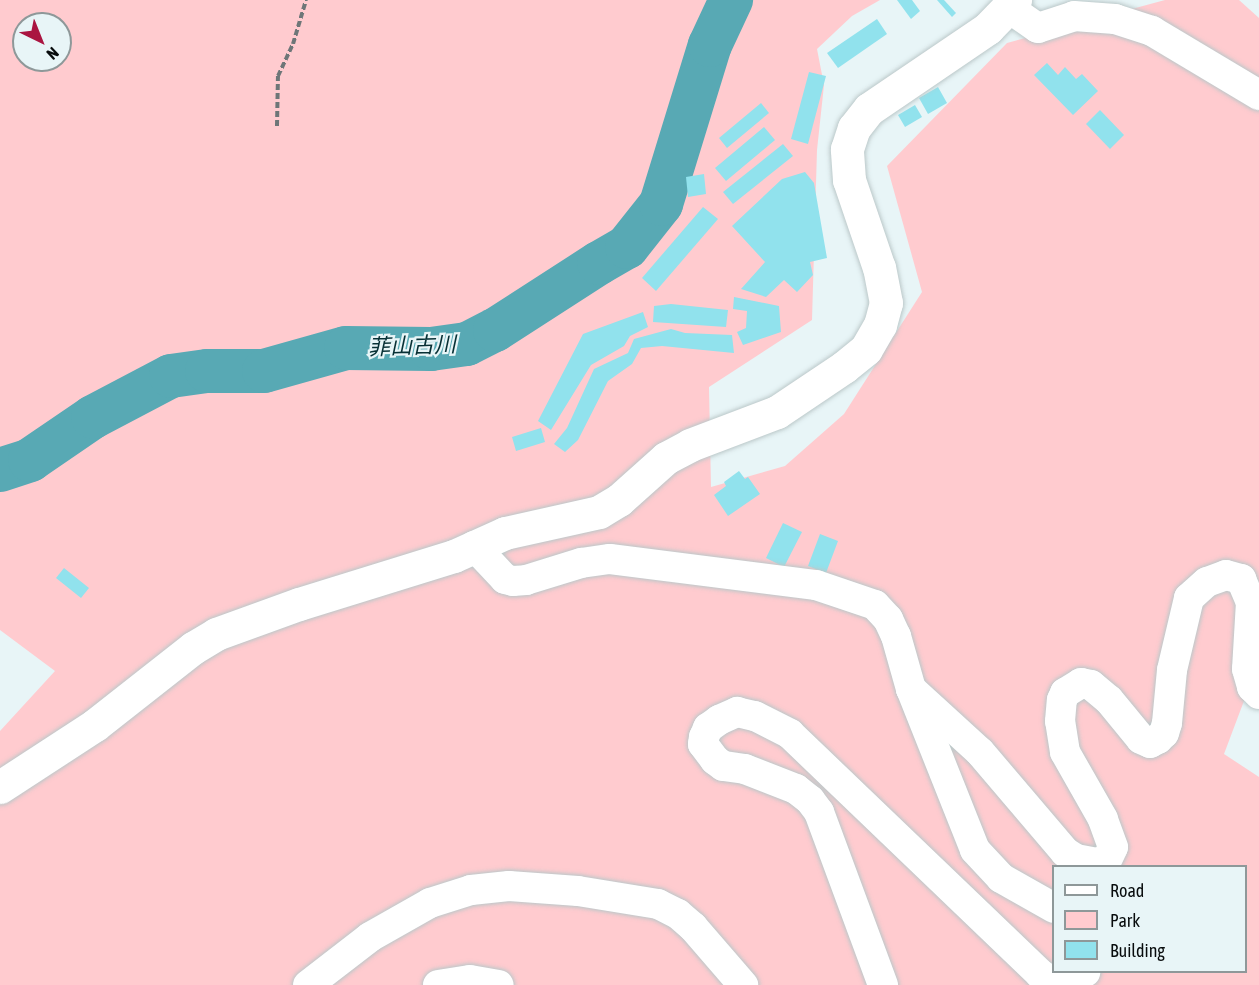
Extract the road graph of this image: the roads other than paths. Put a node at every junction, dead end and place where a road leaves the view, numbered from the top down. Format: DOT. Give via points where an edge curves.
graph roads {
  1 [pos="1012,4"];
  2 [pos="1259,95"];
  3 [pos="474,546"];
  4 [pos="911,689"];
  5 [pos="1259,694"];
  6 [pos="0,787"];
  7 [pos="1052,907"];
  8 [pos="1083,973"];
  9 [pos="308,985"];
  10 [pos="438,985"];
  11 [pos="500,985"];
  12 [pos="743,985"];
  13 [pos="883,985"];
  1 -- 2 [label="street" via="1038,28 1074,16 1115,19 1152,31"];
  1 -- 3 [label="street" via="988,28 869,109 854,128 847,149 849,180 879,268 886,303 866,349 777,412 666,458 619,500 599,512 505,533"];
  3 -- 4 [label="street" via="492,568 513,581 610,559 816,585 843,592 875,605 888,619"];
  3 -- 6 [label="street" via="454,556 216,634 95,725"];
  4 -- 5 [label="street" via="980,752 1065,852 1096,863 1107,860 1113,847 1104,819 1065,752 1060,721 1065,693 1081,683 1091,685 1109,700 1141,739 1149,743 1158,739 1167,723 1172,670 1189,598 1207,582 1226,575 1241,579 1251,602 1246,669"];
  4 -- 7 [label="street" via="975,850 1001,878"];
  8 -- 13 [label="street" via="1068,982 1053,982 1040,974 790,734 755,716 737,712 719,720 708,728 703,744 715,760 796,789 819,812"];
  9 -- 12 [label="street" via="370,937 430,903 471,890 509,886 588,892 658,904 693,927"];
  10 -- 11 [label="street" via="470,980"];
}
